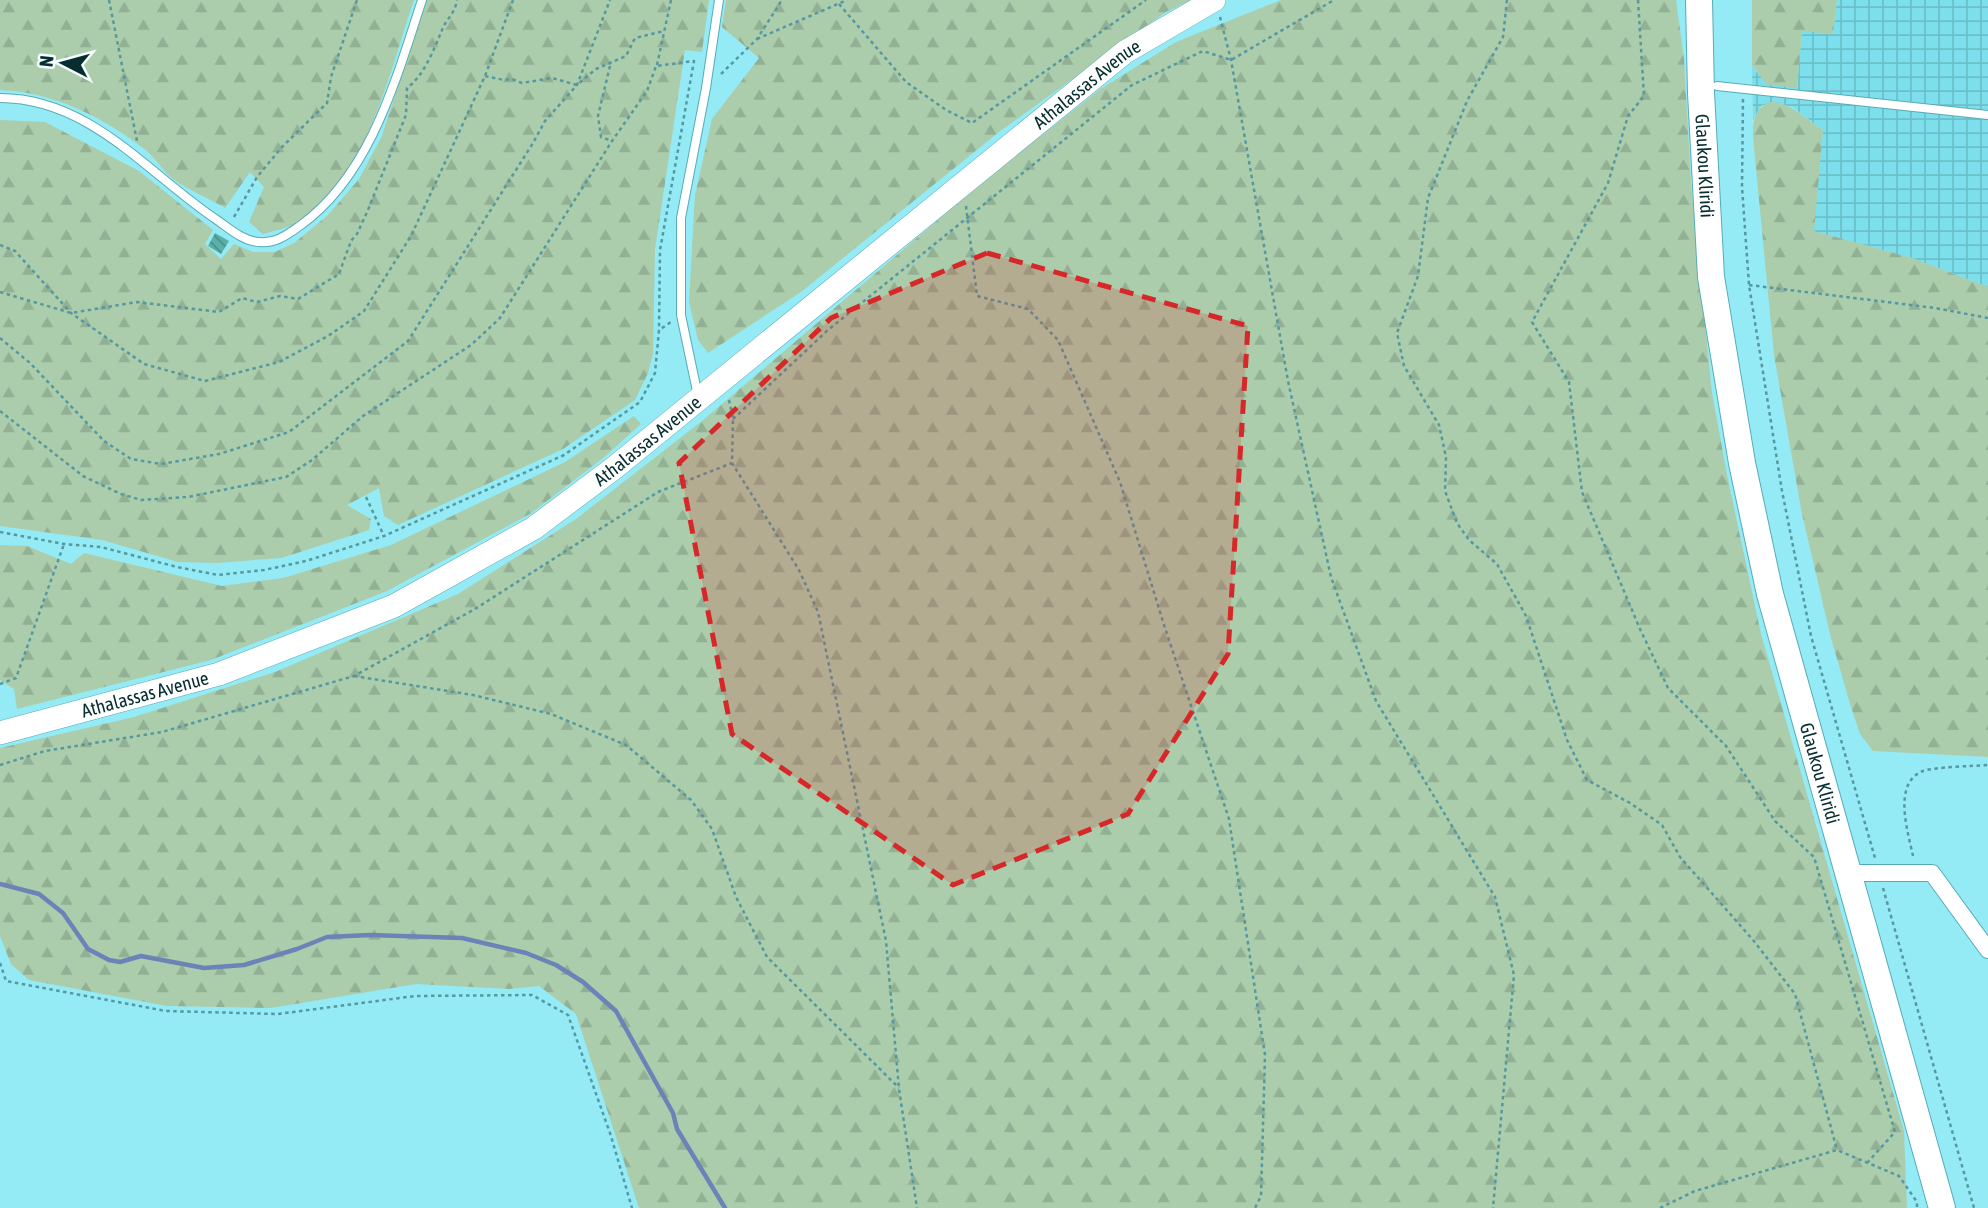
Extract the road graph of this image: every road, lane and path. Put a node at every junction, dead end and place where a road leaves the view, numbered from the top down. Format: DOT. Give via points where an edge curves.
graph roads {
  1 [pos="109,0"];
  2 [pos="357,0"];
  3 [pos="422,0"];
  4 [pos="513,0"];
  5 [pos="610,0"];
  6 [pos="671,0"];
  7 [pos="719,0"];
  8 [pos="782,0"];
  9 [pos="847,0"];
  10 [pos="1146,0"];
  11 [pos="1334,0"];
  12 [pos="1507,0"];
  13 [pos="1638,0"];
  14 [pos="1699,0"];
  15 [pos="1714,0"];
  16 [pos="839,4"];
  17 [pos="1216,6"];
  18 [pos="664,31"];
  19 [pos="757,39"];
  20 [pos="1231,60"];
  21 [pos="611,64"];
  22 [pos="656,66"];
  23 [pos="485,76"];
  24 [pos="576,85"];
  25 [pos="1730,87"];
  26 [pos="706,88"];
  27 [pos="0,98"];
  28 [pos="1988,115"];
  29 [pos="612,141"];
  30 [pos="140,158"];
  31 [pos="962,182"];
  32 [pos="967,218"];
  33 [pos="228,228"];
  34 [pos="0,245"];
  35 [pos="1749,285"];
  36 [pos="0,292"];
  37 [pos="71,313"];
  38 [pos="681,315"];
  39 [pos="1988,318"];
  40 [pos="659,330"];
  41 [pos="1721,332"];
  42 [pos="0,338"];
  43 [pos="719,382"];
  44 [pos="698,399"];
  45 [pos="0,411"];
  46 [pos="733,419"];
  47 [pos="732,463"];
  48 [pos="366,497"];
  49 [pos="0,532"];
  50 [pos="384,536"];
  51 [pos="64,544"];
  52 [pos="354,676"];
  53 [pos="0,684"];
  54 [pos="0,733"];
  55 [pos="0,765"];
  56 [pos="1988,765"];
  57 [pos="1879,872"];
  58 [pos="1905,872"];
  59 [pos="1847,873"];
  60 [pos="1988,950"];
  61 [pos="0,963"];
  62 [pos="900,1089"];
  63 [pos="1837,1150"];
  64 [pos="1867,1163"];
  65 [pos="632,1208"];
  66 [pos="917,1208"];
  67 [pos="1255,1208"];
  68 [pos="1493,1208"];
  69 [pos="1660,1208"];
  70 [pos="1917,1208"];
  71 [pos="1942,1208"];
  72 [pos="1974,1208"];
  1 -- 30 [label="path"];
  2 -- 33 [label="path" via="327,103 257,177"];
  3 -- 33 [label="lane" via="372,136 329,201 276,241 243,238"];
  4 -- 23 [label="path"];
  5 -- 24 [label="path"];
  6 -- 18 [label="path"];
  7 -- 26 [label="lane"];
  8 -- 19 [label="path"];
  9 -- 16 [label="path"];
  10 -- 16 [label="path" via="972,123 906,82"];
  11 -- 20 [label="path"];
  12 -- 63 [label="path" via="1503,37 1467,102 1428,198 1418,276 1397,333 1404,366 1439,425 1446,457 1445,491 1457,523 1497,564 1526,616 1567,740 1587,780 1662,825 1680,857 1796,994"];
  13 -- 64 [label="path" via="1644,96 1628,116 1608,183 1532,322 1569,382 1582,492 1668,688 1726,746 1776,821 1814,858 1895,1132"];
  14 -- 41 [label="main road, Glaukou Kliridi" via="1711,277"];
  15 -- 25 [label="main road, Glaukou Kliridi"];
  16 -- 19 [label="path"];
  17 -- 20 [label="path"];
  17 -- 31 [label="main road, Athalassas Avenue" via="1125,52"];
  18 -- 21 [label="path" via="635,38 626,56"];
  18 -- 22 [label="path"];
  19 -- 26 [label="path"];
  20 -- 32 [label="path" via="1203,51 1132,85"];
  20 -- 68 [label="path" via="1288,381 1331,577 1376,701 1495,897 1514,975"];
  21 -- 24 [label="path"];
  21 -- 29 [label="path" via="598,116 601,137"];
  22 -- 29 [label="path" via="647,91"];
  22 -- 40 [label="path" via="694,61 660,250"];
  23 -- 24 [label="path" via="522,83 552,78"];
  23 -- 37 [label="path" via="411,236 364,311 328,336 279,362 205,381 145,364"];
  24 -- 42 [label="path" via="545,121 408,341 289,432 219,454 161,464 131,458 104,441"];
  25 -- 28 [label="lane"];
  25 -- 35 [label="path"];
  25 -- 41 [label="main road, Glaukou Kliridi"];
  26 -- 38 [label="lane" via="681,218"];
  27 -- 30 [label="lane" via="22,98 60,110 104,132"];
  29 -- 45 [label="path" via="500,318 471,345 363,416 286,477 188,497 141,500 83,476"];
  30 -- 33 [label="lane"];
  31 -- 32 [label="path"];
  31 -- 43 [label="main road, Athalassas Avenue"];
  32 -- 46 [label="path" via="828,330"];
  32 -- 67 [label="path" via="978,296 1028,309 1058,340 1120,482 1229,819 1265,1055 1261,1196"];
  34 -- 37 [label="path" via="15,251"];
  35 -- 39 [label="path"];
  35 -- 57 [label="path" via="1811,636"];
  36 -- 37 [label="path"];
  38 -- 40 [label="path"];
  38 -- 44 [label="lane"];
  40 -- 50 [label="path" via="655,373 640,402 564,455"];
  41 -- 59 [label="main road, Glaukou Kliridi" via="1770,594"];
  43 -- 44 [label="main road, Athalassas Avenue"];
  43 -- 46 [label="path"];
  44 -- 54 [label="main road, Athalassas Avenue" via="534,528 394,606 219,674"];
  46 -- 47 [label="path"];
  47 -- 52 [label="path" via="658,492 475,609"];
  47 -- 62 [label="path" via="799,570 818,612 886,941"];
  48 -- 50 [label="path"];
  49 -- 51 [label="path"];
  50 -- 51 [label="path" via="306,561 218,575 102,547"];
  51 -- 53 [label="path" via="16,678"];
  52 -- 55 [label="path" via="162,732 45,751"];
  52 -- 62 [label="path" via="473,695 551,714 626,745 691,800 712,829 736,897 767,957"];
  56 -- 58 [label="path" via="1923,771 1909,782 1906,825 1913,856"];
  57 -- 58 [label="street"];
  57 -- 59 [label="street"];
  57 -- 72 [label="path"];
  58 -- 60 [label="street" via="1932,873"];
  59 -- 71 [label="main road, Glaukou Kliridi"];
  61 -- 65 [label="path" via="6,981 166,1011 278,1014 415,996 533,995 568,1014"];
  62 -- 66 [label="path"];
  63 -- 64 [label="path"];
  63 -- 69 [label="path" via="1695,1191"];
  64 -- 70 [label="path" via="1899,1176"];
}
